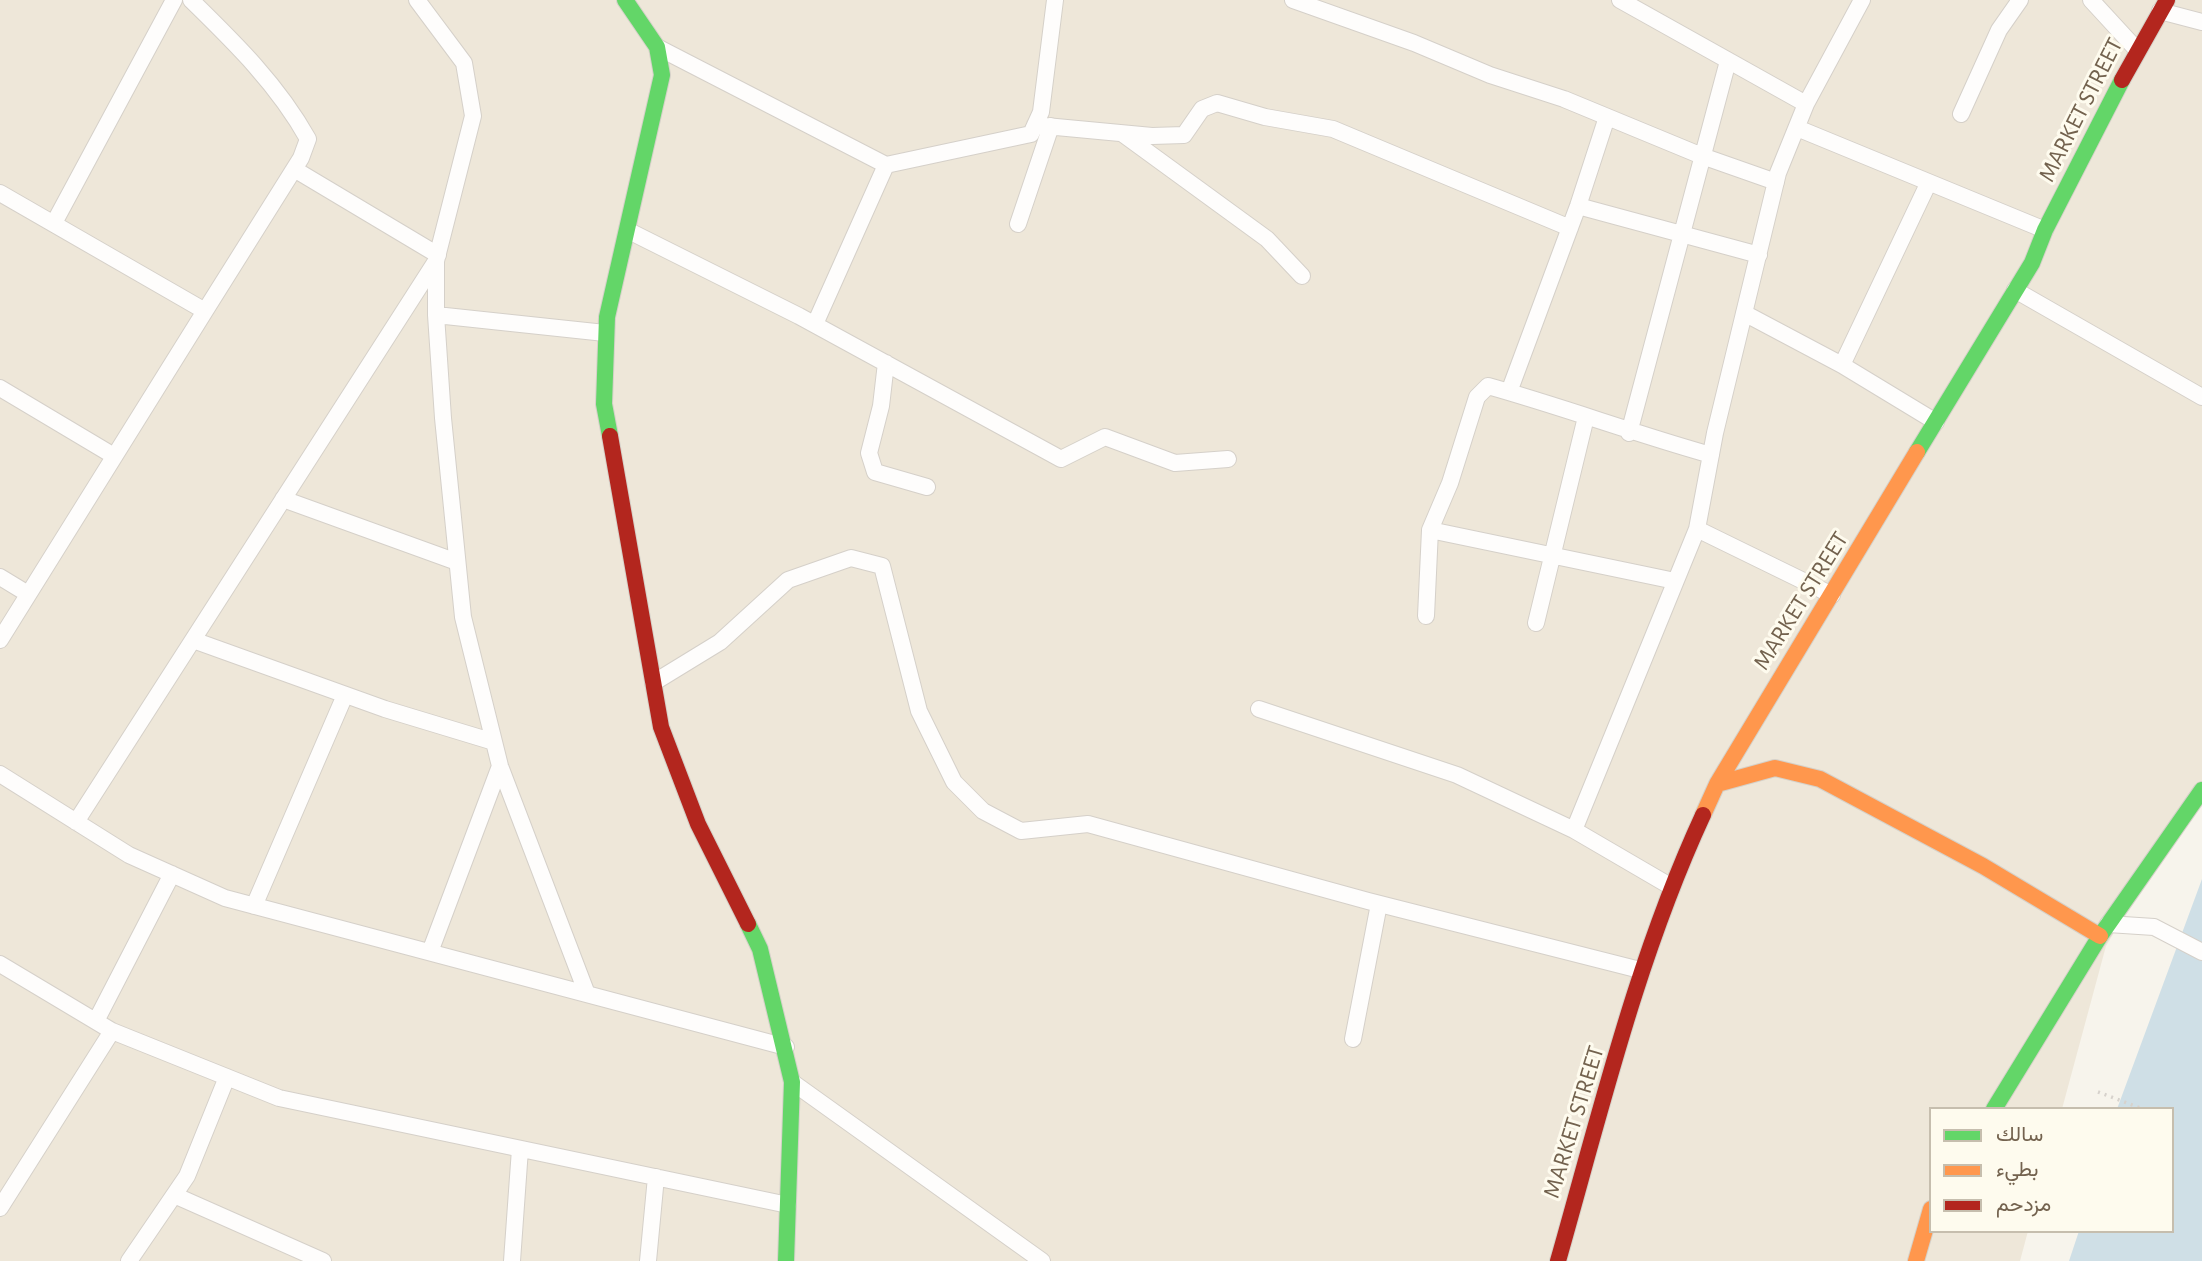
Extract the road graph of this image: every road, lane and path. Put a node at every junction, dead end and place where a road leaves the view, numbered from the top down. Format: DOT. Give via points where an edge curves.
graph roads {
  1 [pos="174,0"];
  2 [pos="191,0"];
  3 [pos="417,0"];
  4 [pos="625,0"];
  5 [pos="1055,0"];
  6 [pos="1293,0"];
  7 [pos="1620,0"];
  8 [pos="1862,0"];
  9 [pos="2020,0"];
  10 [pos="2091,0"];
  11 [pos="2164,5"];
  12 [pos="2202,22"];
  13 [pos="657,47"];
  14 [pos="2137,50"];
  15 [pos="1728,61"];
  16 [pos="1807,104"];
  17 [pos="1961,114"];
  18 [pos="1607,117"];
  19 [pos="1043,126"];
  20 [pos="1797,128"];
  21 [pos="1121,133"];
  22 [pos="1702,156"];
  23 [pos="886,165"];
  24 [pos="294,169"];
  25 [pos="1776,182"];
  26 [pos="1928,184"];
  27 [pos="0,193"];
  28 [pos="1578,206"];
  29 [pos="54,222"];
  30 [pos="1018,224"];
  31 [pos="1570,228"];
  32 [pos="627,230"];
  33 [pos="2045,230"];
  34 [pos="1681,234"];
  35 [pos="1759,255"];
  36 [pos="437,258"];
  37 [pos="1302,276"];
  38 [pos="2015,290"];
  39 [pos="205,312"];
  40 [pos="1744,313"];
  41 [pos="436,315"];
  42 [pos="815,324"];
  43 [pos="605,333"];
  44 [pos="887,363"];
  45 [pos="1842,365"];
  46 [pos="0,388"];
  47 [pos="1508,392"];
  48 [pos="2202,397"];
  49 [pos="1586,416"];
  50 [pos="1936,422"];
  51 [pos="1629,433"];
  52 [pos="1711,455"];
  53 [pos="114,456"];
  54 [pos="1228,459"];
  55 [pos="927,487"];
  56 [pos="283,499"];
  57 [pos="1697,529"];
  58 [pos="1430,530"];
  59 [pos="1552,555"];
  60 [pos="457,562"];
  61 [pos="0,577"];
  62 [pos="1675,581"];
  63 [pos="28,594"];
  64 [pos="1832,595"];
  65 [pos="1426,616"];
  66 [pos="1536,623"];
  67 [pos="193,639"];
  68 [pos="0,640"];
  69 [pos="653,682"];
  70 [pos="345,695"];
  71 [pos="1259,709"];
  72 [pos="494,742"];
  73 [pos="500,766"];
  74 [pos="0,774"];
  75 [pos="1717,784"];
  76 [pos="2202,790"];
  77 [pos="76,822"];
  78 [pos="1574,830"];
  79 [pos="172,874"];
  80 [pos="1670,886"];
  81 [pos="1379,904"];
  82 [pos="254,906"];
  83 [pos="2104,930"];
  84 [pos="430,952"];
  85 [pos="2202,952"];
  86 [pos="0,964"];
  87 [pos="1640,970"];
  88 [pos="587,994"];
  89 [pos="96,1021"];
  90 [pos="113,1031"];
  91 [pos="1353,1039"];
  92 [pos="786,1047"];
  93 [pos="227,1077"];
  94 [pos="792,1082"];
  95 [pos="2098,1093"];
  96 [pos="1995,1107"];
  97 [pos="2137,1107"];
  98 [pos="520,1149"];
  99 [pos="656,1177"];
  100 [pos="174,1195"];
  101 [pos="788,1205"];
  102 [pos="0,1208"];
  103 [pos="1929,1216"];
  104 [pos="1038,1260"];
  105 [pos="129,1261"];
  106 [pos="323,1261"];
  107 [pos="512,1261"];
  108 [pos="648,1261"];
  109 [pos="786,1261"];
  110 [pos="1558,1261"];
  111 [pos="1916,1261"];
  1 -- 29 [label="street"];
  2 -- 24 [label="street" via="251,58 296,118 308,139"];
  3 -- 36 [label="street" via="464,63 473,116"];
  4 -- 13 [label="street"];
  5 -- 19 [label="street"];
  6 -- 18 [label="street"];
  7 -- 15 [label="street"];
  8 -- 16 [label="street"];
  9 -- 17 [label="street" via="1999,30"];
  10 -- 14 [label="street"];
  11 -- 12 [label="street"];
  11 -- 14 [label="street, MARKET STREET"];
  13 -- 23 [label="street"];
  13 -- 32 [label="street" via="662,75"];
  14 -- 33 [label="street, MARKET STREET"];
  15 -- 16 [label="street"];
  15 -- 22 [label="street"];
  16 -- 20 [label="street"];
  18 -- 22 [label="street"];
  18 -- 28 [label="street"];
  19 -- 21 [label="street"];
  19 -- 23 [label="street" via="1031,134"];
  19 -- 30 [label="street"];
  20 -- 25 [label="street"];
  20 -- 26 [label="street"];
  21 -- 31 [label="street" via="1184,135 1202,110 1217,103 1333,129"];
  21 -- 37 [label="street" via="1267,239"];
  22 -- 25 [label="street"];
  22 -- 34 [label="street"];
  23 -- 42 [label="street"];
  24 -- 36 [label="street"];
  24 -- 39 [label="street"];
  25 -- 35 [label="street"];
  26 -- 33 [label="street"];
  26 -- 45 [label="street"];
  27 -- 29 [label="street"];
  28 -- 31 [label="street"];
  28 -- 34 [label="street"];
  29 -- 39 [label="street"];
  31 -- 47 [label="street"];
  32 -- 42 [label="street"];
  32 -- 43 [label="street"];
  33 -- 38 [label="street, MARKET STREET"];
  34 -- 35 [label="street"];
  34 -- 51 [label="street"];
  35 -- 40 [label="street"];
  36 -- 41 [label="street"];
  36 -- 56 [label="street"];
  38 -- 48 [label="street"];
  38 -- 50 [label="street, MARKET STREET"];
  39 -- 53 [label="street"];
  40 -- 45 [label="street"];
  40 -- 52 [label="street"];
  41 -- 43 [label="street"];
  41 -- 60 [label="street"];
  42 -- 44 [label="street"];
  43 -- 69 [label="street" via="604,404"];
  44 -- 54 [label="street" via="1060,459 1105,437 1175,463"];
  44 -- 55 [label="street" via="869,453 875,472"];
  45 -- 50 [label="street"];
  46 -- 53 [label="street"];
  47 -- 49 [label="street"];
  47 -- 58 [label="street" via="1488,387 1477,397"];
  49 -- 51 [label="street"];
  49 -- 59 [label="street"];
  50 -- 64 [label="street, MARKET STREET"];
  51 -- 52 [label="street"];
  52 -- 57 [label="street"];
  53 -- 63 [label="street"];
  56 -- 60 [label="street"];
  56 -- 67 [label="street"];
  57 -- 62 [label="street"];
  57 -- 64 [label="street"];
  58 -- 59 [label="street"];
  58 -- 65 [label="street"];
  59 -- 62 [label="street"];
  59 -- 66 [label="street"];
  60 -- 72 [label="street" via="463,617"];
  61 -- 63 [label="street"];
  62 -- 78 [label="street"];
  63 -- 68 [label="street"];
  64 -- 75 [label="street, MARKET STREET"];
  67 -- 70 [label="street"];
  67 -- 77 [label="street"];
  69 -- 81 [label="street" via="720,642 788,580 851,558 882,566 919,711 954,782 983,811 1021,831 1088,824"];
  69 -- 92 [label="street" via="661,727 698,824 760,949"];
  70 -- 72 [label="street"];
  70 -- 82 [label="street"];
  71 -- 78 [label="street" via="1457,775"];
  72 -- 73 [label="street"];
  73 -- 84 [label="street"];
  73 -- 88 [label="street"];
  74 -- 77 [label="street"];
  75 -- 80 [label="street, MARKET STREET"];
  75 -- 83 [label="street" via="1775,768 1820,779"];
  76 -- 83 [label="street"];
  77 -- 79 [label="street" via="129,855"];
  78 -- 80 [label="street"];
  79 -- 82 [label="street"];
  79 -- 89 [label="street"];
  80 -- 87 [label="street, MARKET STREET"];
  81 -- 87 [label="street"];
  81 -- 91 [label="street"];
  82 -- 84 [label="street"];
  83 -- 85 [label="street" via="2154,928"];
  83 -- 96 [label="street"];
  84 -- 88 [label="street"];
  86 -- 89 [label="street"];
  87 -- 110 [label="street, MARKET STREET"];
  88 -- 92 [label="street"];
  89 -- 90 [label="street"];
  90 -- 93 [label="street"];
  90 -- 102 [label="street"];
  92 -- 94 [label="street"];
  93 -- 98 [label="street" via="279,1098"];
  93 -- 100 [label="street" via="187,1176"];
  94 -- 101 [label="street"];
  94 -- 104 [label="street"];
  95 -- 97 [label="path"];
  98 -- 99 [label="street"];
  98 -- 107 [label="street"];
  99 -- 101 [label="street"];
  99 -- 108 [label="street"];
  100 -- 105 [label="street"];
  100 -- 106 [label="street"];
  101 -- 109 [label="street"];
  103 -- 111 [label="street"];
}
